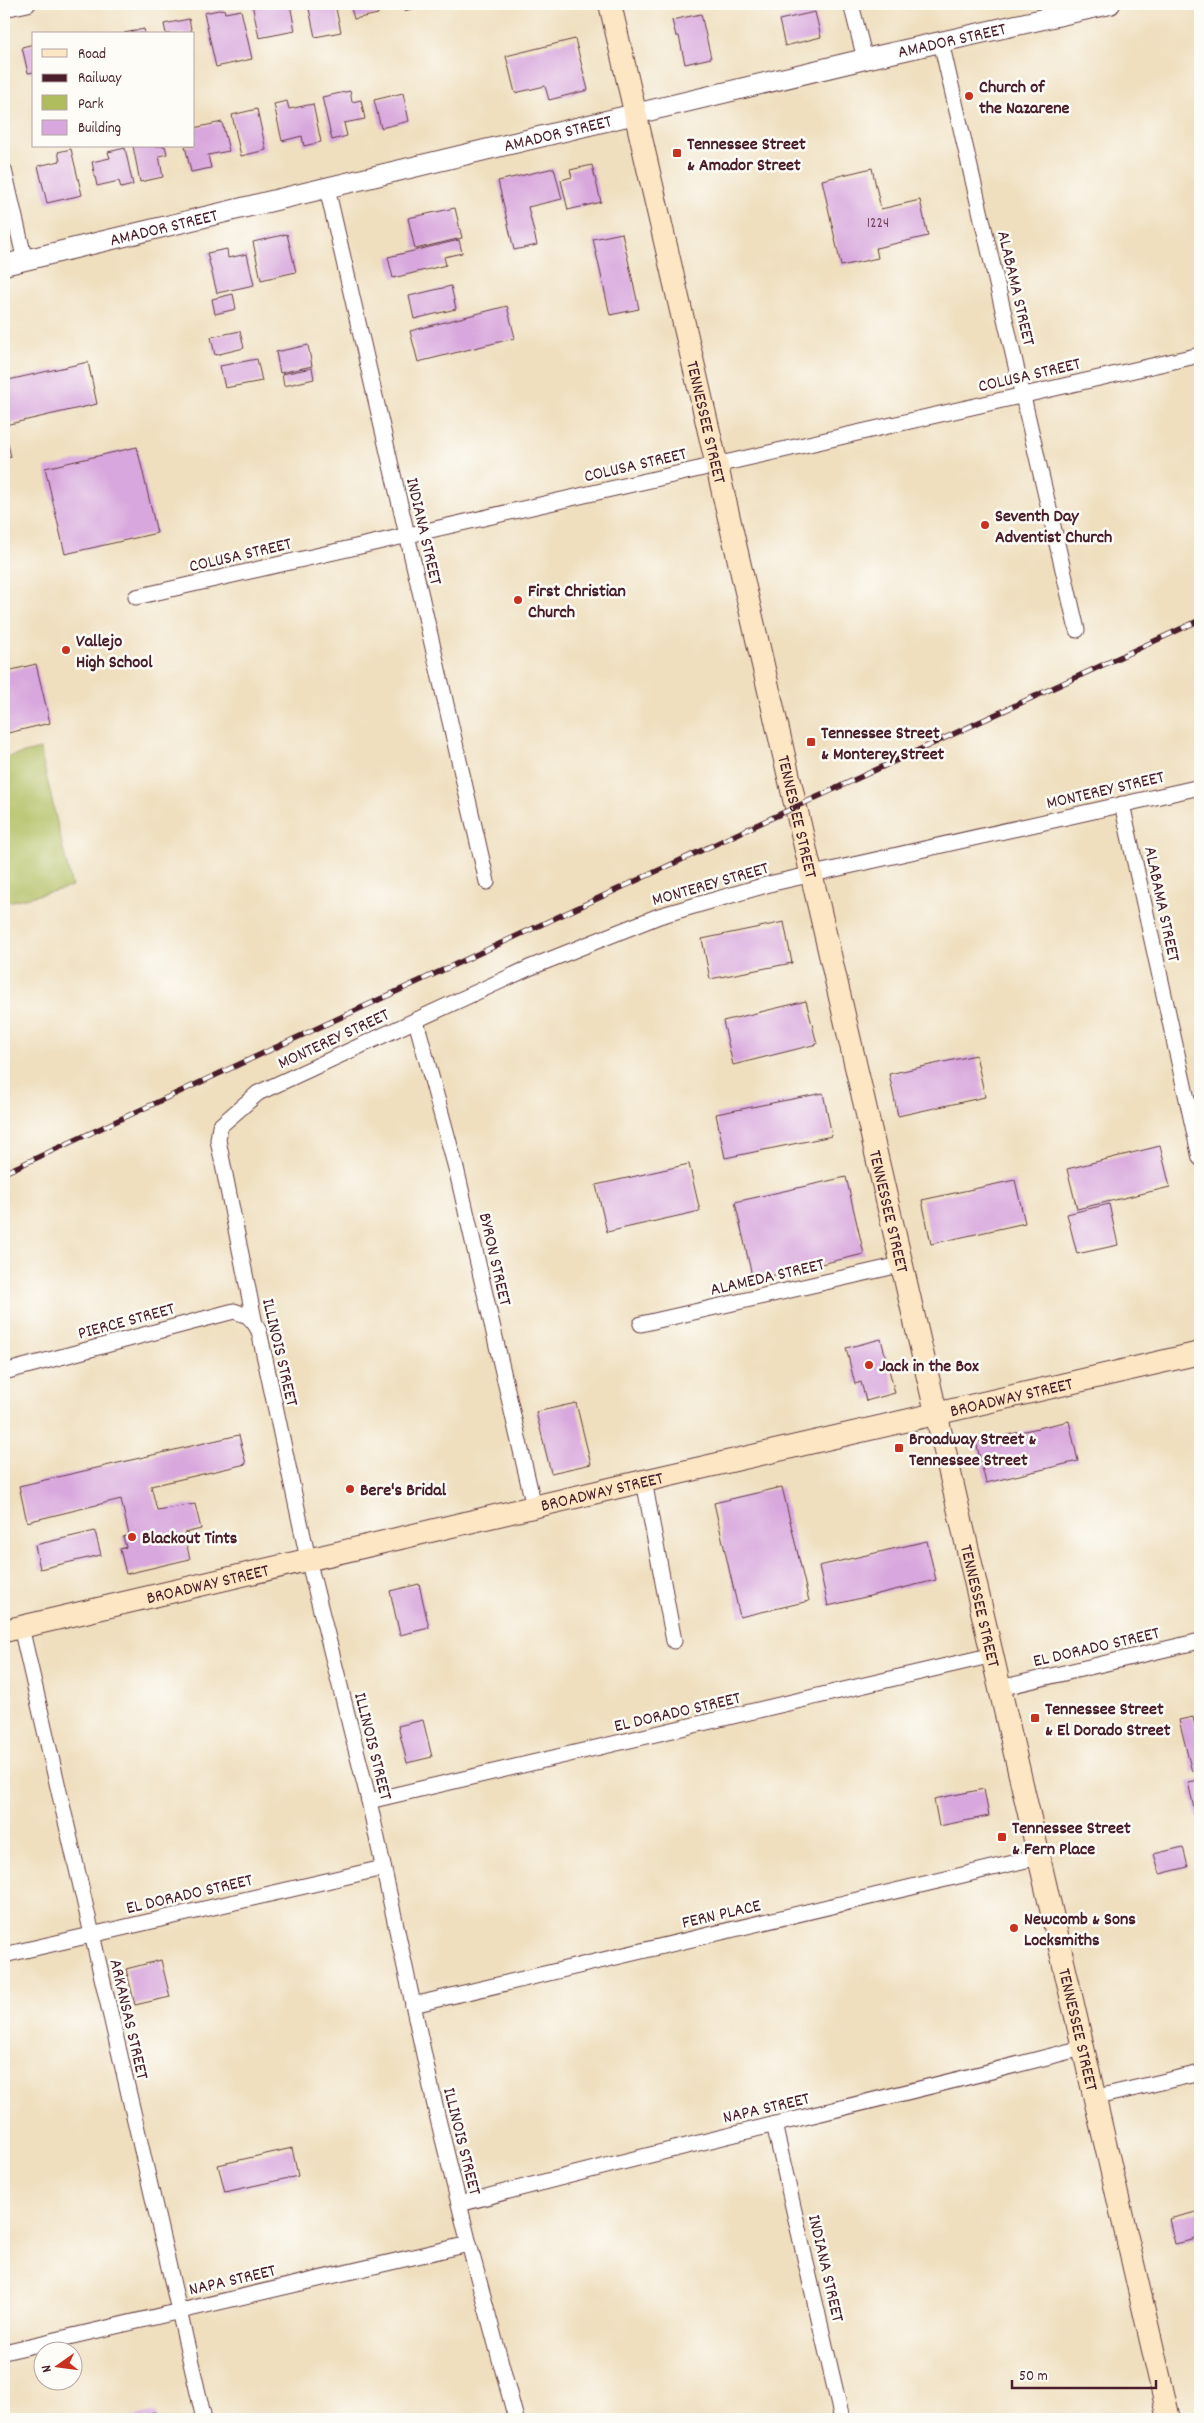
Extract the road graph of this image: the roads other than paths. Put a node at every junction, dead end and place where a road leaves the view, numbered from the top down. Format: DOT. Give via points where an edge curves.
graph roads {
  1 [pos="28,4"];
  2 [pos="610,4"];
  3 [pos="851,4"];
  4 [pos="1110,4"];
  5 [pos="1070,8"];
  6 [pos="4,9"];
  7 [pos="940,42"];
  8 [pos="865,59"];
  9 [pos="635,114"];
  10 [pos="4,170"];
  11 [pos="328,188"];
  12 [pos="25,260"];
  13 [pos="4,265"];
  14 [pos="1200,355"];
  15 [pos="1022,395"];
  16 [pos="716,465"];
  17 [pos="407,535"];
  18 [pos="136,597"];
  19 [pos="1077,630"];
  20 [pos="1200,787"];
  21 [pos="1122,804"];
  22 [pos="810,875"];
  23 [pos="487,882"];
  24 [pos="416,1021"];
  25 [pos="256,1095"];
  26 [pos="1200,1158"];
  27 [pos="900,1265"];
  28 [pos="255,1324"];
  29 [pos="641,1324"];
  30 [pos="1200,1353"];
  31 [pos="4,1372"];
  32 [pos="935,1414"];
  33 [pos="644,1480"];
  34 [pos="534,1507"];
  35 [pos="308,1559"];
  36 [pos="12,1629"];
  37 [pos="674,1641"];
  38 [pos="1200,1641"];
  39 [pos="993,1655"];
  40 [pos="1000,1688"];
  41 [pos="369,1801"];
  42 [pos="1039,1857"];
  43 [pos="383,1868"];
  44 [pos="92,1935"];
  45 [pos="4,1955"];
  46 [pos="413,2005"];
  47 [pos="1082,2048"];
  48 [pos="1200,2072"];
  49 [pos="1093,2098"];
  50 [pos="774,2124"];
  51 [pos="460,2204"];
  52 [pos="469,2244"];
  53 [pos="178,2311"];
  54 [pos="4,2352"];
  55 [pos="204,2419"];
  56 [pos="516,2419"];
  57 [pos="842,2419"];
  58 [pos="1169,2419"];
  1 -- 6 [label="street"];
  2 -- 9 [label="main road, TENNESSEE STREET"];
  3 -- 8 [label="street"];
  4 -- 5 [label="street, AMADOR STREET"];
  5 -- 7 [label="street, AMADOR STREET"];
  7 -- 8 [label="street, AMADOR STREET"];
  7 -- 15 [label="street, ALABAMA STREET"];
  8 -- 9 [label="street, AMADOR STREET"];
  9 -- 11 [label="street, AMADOR STREET"];
  9 -- 16 [label="main road, TENNESSEE STREET"];
  10 -- 12 [label="street"];
  11 -- 12 [label="street, AMADOR STREET"];
  11 -- 17 [label="street, INDIANA STREET"];
  12 -- 13 [label="street, AMADOR STREET"];
  14 -- 15 [label="street, COLUSA STREET"];
  15 -- 16 [label="street, COLUSA STREET"];
  15 -- 19 [label="street, ALABAMA STREET"];
  16 -- 17 [label="street, COLUSA STREET"];
  16 -- 22 [label="main road, TENNESSEE STREET"];
  17 -- 18 [label="street, COLUSA STREET"];
  17 -- 23 [label="street, INDIANA STREET"];
  20 -- 21 [label="street, MONTEREY STREET"];
  21 -- 22 [label="street, MONTEREY STREET"];
  21 -- 26 [label="street, ALABAMA STREET"];
  22 -- 24 [label="street, MONTEREY STREET" via="659,916 529,968"];
  22 -- 27 [label="main road, TENNESSEE STREET"];
  24 -- 25 [label="street, MONTEREY STREET"];
  24 -- 34 [label="street, BYRON STREET" via="457,1172"];
  25 -- 28 [label="street, ILLINOIS STREET" via="220,1126 218,1140"];
  27 -- 29 [label="street, ALAMEDA STREET"];
  27 -- 32 [label="main road, TENNESSEE STREET"];
  28 -- 31 [label="street, PIERCE STREET" via="248,1316 234,1311"];
  28 -- 35 [label="street, ILLINOIS STREET"];
  30 -- 32 [label="main road, BROADWAY STREET"];
  32 -- 33 [label="main road, BROADWAY STREET"];
  32 -- 39 [label="main road, TENNESSEE STREET"];
  33 -- 34 [label="main road, BROADWAY STREET"];
  33 -- 37 [label="street"];
  34 -- 35 [label="main road, BROADWAY STREET"];
  35 -- 36 [label="main road, BROADWAY STREET"];
  35 -- 41 [label="street, ILLINOIS STREET"];
  36 -- 44 [label="street, ARKANSAS STREET"];
  38 -- 40 [label="street, EL DORADO STREET"];
  39 -- 40 [label="main road, TENNESSEE STREET"];
  39 -- 41 [label="street, EL DORADO STREET"];
  40 -- 42 [label="main road, TENNESSEE STREET"];
  41 -- 43 [label="street, ILLINOIS STREET"];
  42 -- 46 [label="street, FERN PLACE"];
  42 -- 47 [label="main road, TENNESSEE STREET"];
  43 -- 44 [label="street, EL DORADO STREET"];
  43 -- 46 [label="street, ILLINOIS STREET"];
  44 -- 45 [label="street, EL DORADO STREET"];
  44 -- 53 [label="street, ARKANSAS STREET"];
  46 -- 51 [label="street, ILLINOIS STREET"];
  47 -- 49 [label="main road, TENNESSEE STREET"];
  47 -- 50 [label="street, NAPA STREET"];
  48 -- 49 [label="street"];
  49 -- 58 [label="main road, TENNESSEE STREET"];
  50 -- 51 [label="street, NAPA STREET"];
  50 -- 57 [label="street, INDIANA STREET"];
  51 -- 52 [label="street, ILLINOIS STREET"];
  52 -- 53 [label="street, NAPA STREET"];
  52 -- 56 [label="street, ILLINOIS STREET"];
  53 -- 54 [label="street, NAPA STREET"];
  53 -- 55 [label="street, ARKANSAS STREET"];
}
